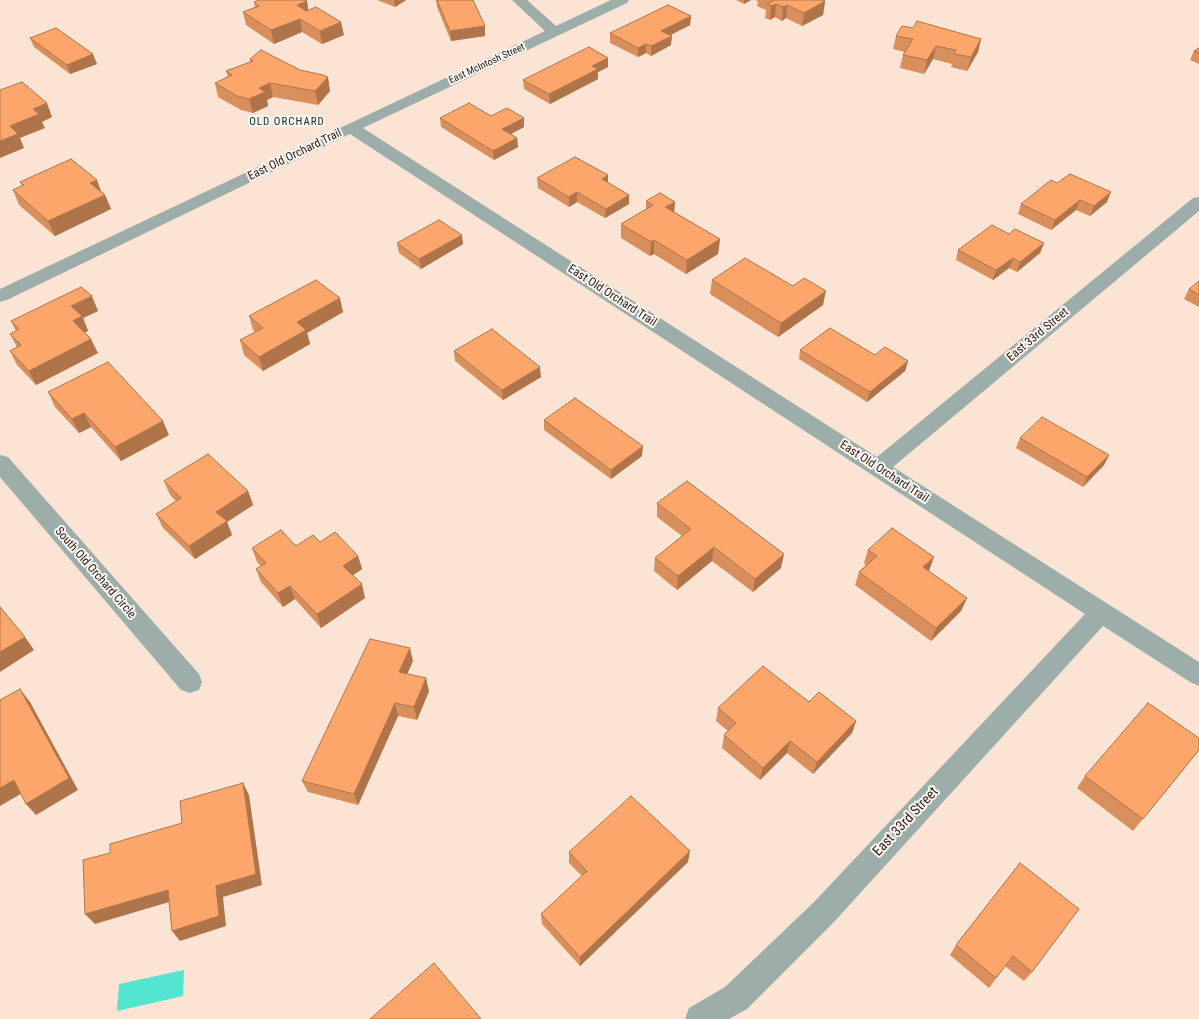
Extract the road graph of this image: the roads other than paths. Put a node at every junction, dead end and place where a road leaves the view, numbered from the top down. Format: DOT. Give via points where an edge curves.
graph roads {
  1 [pos="519,0"];
  2 [pos="622,0"];
  3 [pos="554,32"];
  4 [pos="351,128"];
  5 [pos="1199,202"];
  6 [pos="3,291"];
  7 [pos="0,463"];
  8 [pos="878,468"];
  9 [pos="1101,612"];
  10 [pos="1199,675"];
  11 [pos="190,682"];
  12 [pos="700,1019"];
  1 -- 3 [label="street"];
  2 -- 3 [label="street, East McIntosh Street"];
  3 -- 4 [label="street, East McIntosh Street"];
  4 -- 6 [label="street, East Old Orchard Trail"];
  4 -- 8 [label="street, East Old Orchard Trail"];
  5 -- 8 [label="street, East 33rd Street"];
  7 -- 11 [label="street, South Old Orchard Circle"];
  8 -- 9 [label="street, East Old Orchard Trail"];
  9 -- 10 [label="street, East Old Orchard Trail"];
  9 -- 12 [label="street, East 33rd Street" via="824,912 736,998"];
}
